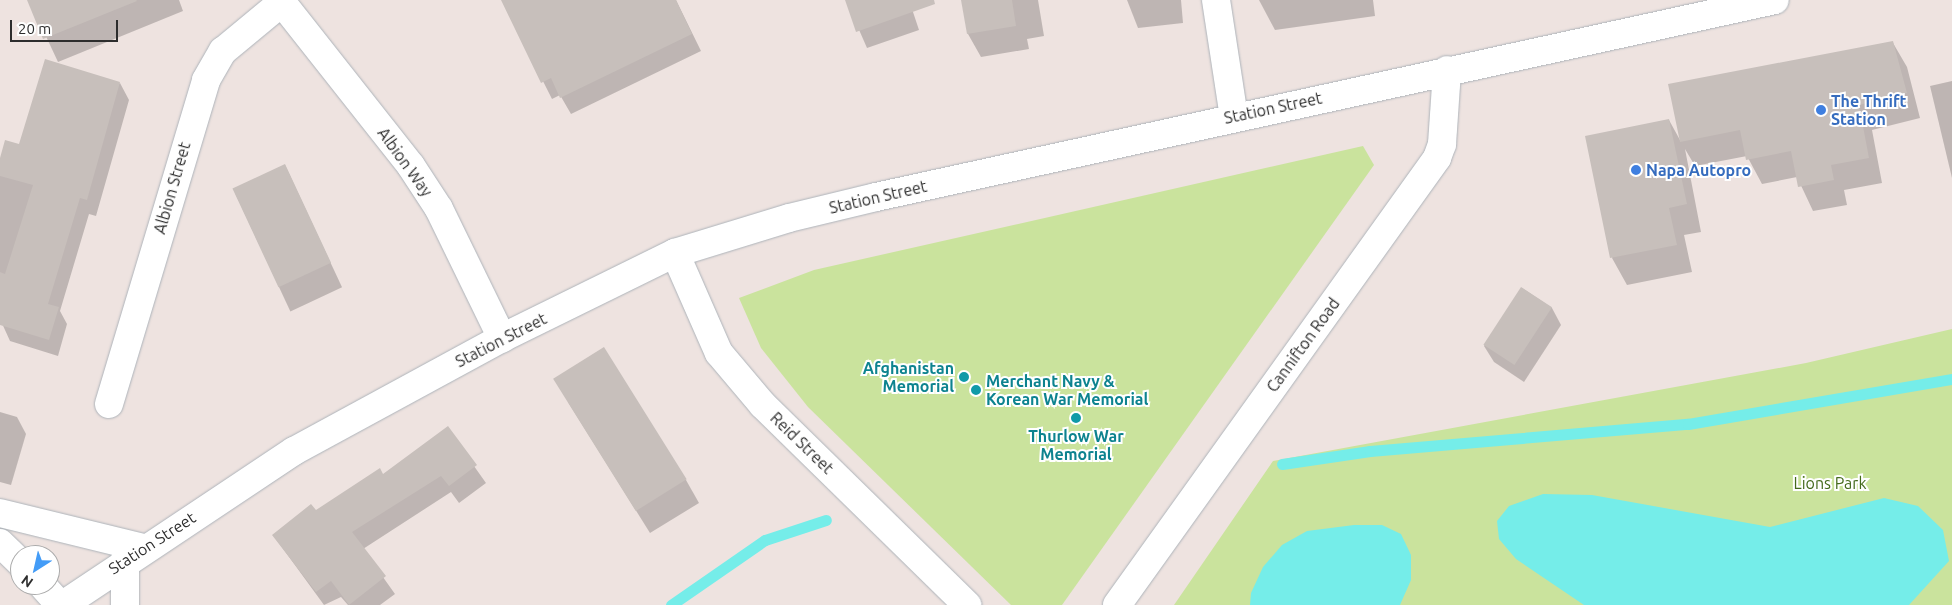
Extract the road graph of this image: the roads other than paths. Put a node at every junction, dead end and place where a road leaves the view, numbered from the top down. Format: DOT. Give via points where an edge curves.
graph roads {
  1 [pos="1216,0"];
  2 [pos="1775,0"];
  3 [pos="281,2"];
  4 [pos="1447,70"];
  5 [pos="1234,117"];
  6 [pos="675,254"];
  7 [pos="502,338"];
  8 [pos="109,404"];
  9 [pos="0,513"];
  10 [pos="0,543"];
  11 [pos="10,552"];
  12 [pos="134,554"];
  13 [pos="52,595"];
  14 [pos="62,605"];
  15 [pos="125,605"];
  16 [pos="967,605"];
  17 [pos="1118,605"];
  1 -- 5 [label="street"];
  2 -- 4 [label="street, Station Street"];
  3 -- 7 [label="street, Albion Way" via="411,166 439,209"];
  3 -- 8 [label="street, Albion Street" via="223,51 206,80"];
  4 -- 5 [label="street, Station Street"];
  4 -- 17 [label="street, Cannifton Road" via="1442,144 1437,158"];
  5 -- 6 [label="street, Station Street" via="789,218"];
  6 -- 7 [label="street, Station Street"];
  6 -- 16 [label="street, Reid Street" via="719,353 762,405"];
  7 -- 12 [label="street, Station Street" via="294,451"];
  9 -- 12 [label="street"];
  10 -- 11 [label="street"];
  12 -- 14 [label="street, Station Street"];
  12 -- 15 [label="street"];
  13 -- 14 [label="street"];
}
